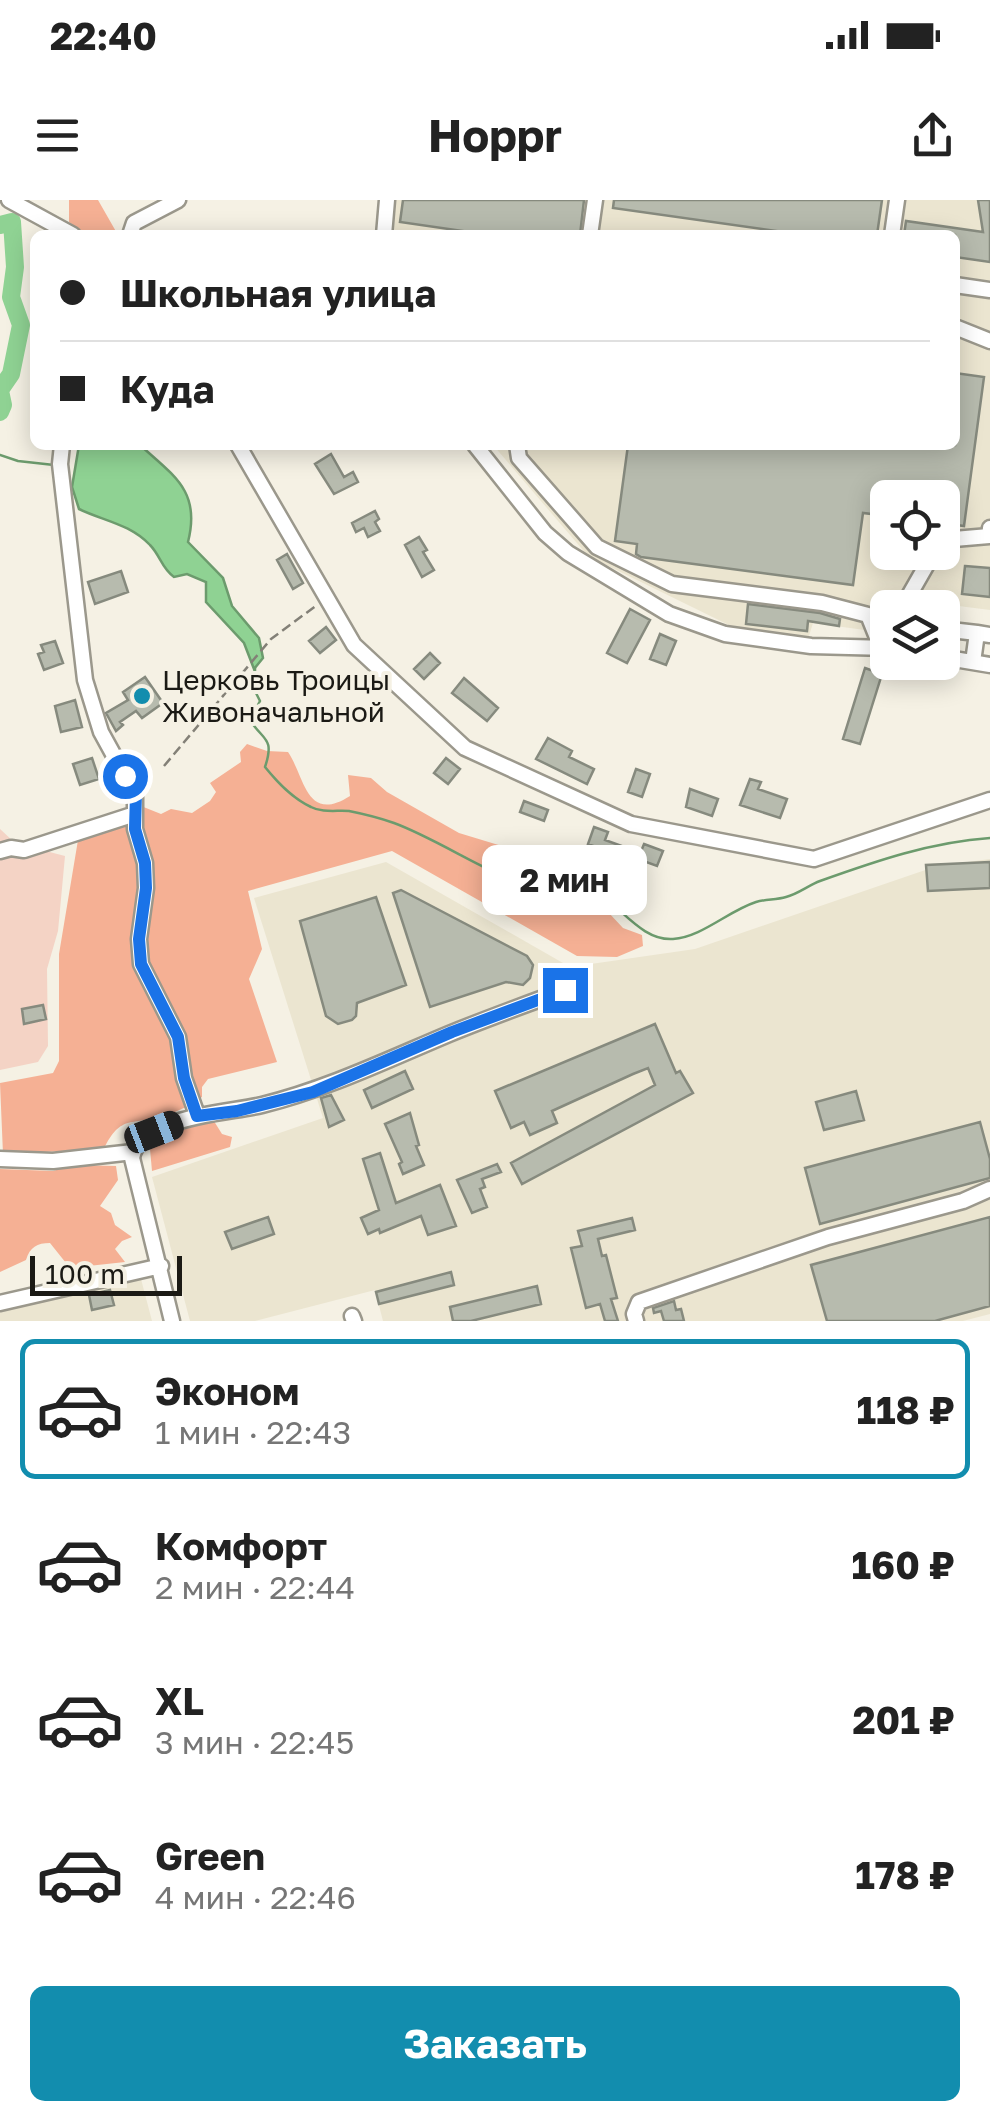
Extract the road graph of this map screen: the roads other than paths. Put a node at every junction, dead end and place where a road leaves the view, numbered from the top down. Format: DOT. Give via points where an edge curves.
graph roads {
  1 [pos="9,200"];
  2 [pos="178,200"];
  3 [pos="387,200"];
  4 [pos="595,200"];
  5 [pos="897,200"];
  6 [pos="65,230"];
  7 [pos="132,230"];
  8 [pos="384,230"];
  9 [pos="591,230"];
  10 [pos="893,230"];
  11 [pos="960,286"];
  12 [pos="990,290"];
  13 [pos="960,329"];
  14 [pos="990,341"];
  15 [pos="61,450"];
  16 [pos="241,450"];
  17 [pos="480,450"];
  18 [pos="518,450"];
  19 [pos="990,528"];
  20 [pos="960,538"];
  21 [pos="870,620"];
  22 [pos="983,634"];
  23 [pos="870,647"];
  24 [pos="960,660"];
  25 [pos="973,662"];
  26 [pos="990,665"];
  27 [pos="990,800"];
  28 [pos="135,814"];
  29 [pos="0,836"];
  30 [pos="5,850"];
  31 [pos="565,990"];
  32 [pos="197,1116"];
  33 [pos="133,1152"];
  34 [pos="0,1159"];
  35 [pos="990,1189"];
  36 [pos="161,1266"];
  37 [pos="0,1303"];
  38 [pos="172,1321"];
  39 [pos="636,1321"];
  1 -- 6 [label="street"];
  2 -- 7 [label="street"];
  3 -- 8 [label="street"];
  4 -- 9 [label="street"];
  5 -- 10 [label="street"];
  11 -- 12 [label="street"];
  13 -- 14 [label="street"];
  15 -- 28 [label="street" via="85,680 102,732 136,794"];
  16 -- 27 [label="street" via="354,645 465,748 631,824 814,858"];
  17 -- 23 [label="street" via="568,553 669,614 724,634"];
  18 -- 21 [label="street" via="597,547 672,584 822,604"];
  19 -- 20 [label="street" via="988,536"];
  22 -- 25 [label="street"];
  24 -- 25 [label="street"];
  25 -- 26 [label="street"];
  28 -- 30 [label="street" via="24,850"];
  28 -- 32 [label="street" via="146,888 141,964 178,1037"];
  29 -- 30 [label="street"];
  31 -- 32 [label="street" via="313,1092"];
  32 -- 33 [label="street" via="154,1132"];
  33 -- 34 [label="street"];
  33 -- 36 [label="street"];
  35 -- 39 [label="street" via="639,1302"];
  36 -- 37 [label="street"];
  36 -- 38 [label="street"];
}
